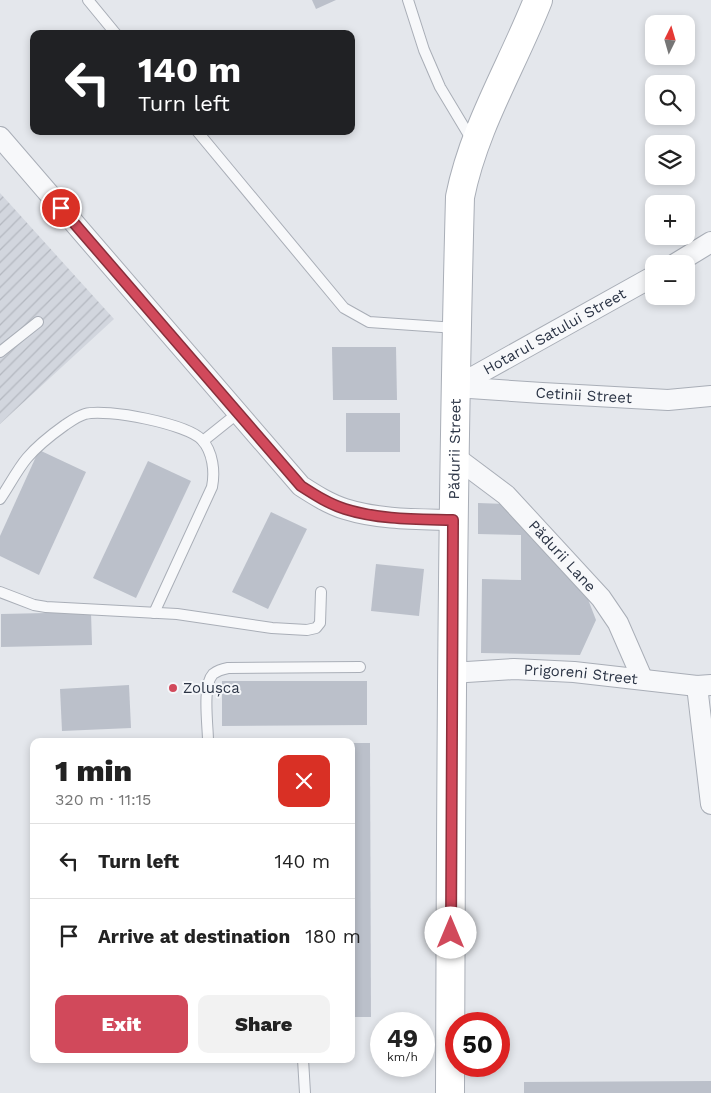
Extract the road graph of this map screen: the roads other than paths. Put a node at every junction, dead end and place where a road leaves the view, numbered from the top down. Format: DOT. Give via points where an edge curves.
graph roads {
  1 [pos="88,0"];
  2 [pos="408,0"];
  3 [pos="538,0"];
  4 [pos="113,30"];
  5 [pos="200,135"];
  6 [pos="0,137"];
  7 [pos="474,144"];
  8 [pos="711,242"];
  9 [pos="690,255"];
  10 [pos="645,281"];
  11 [pos="38,322"];
  12 [pos="457,328"];
  13 [pos="0,352"];
  14 [pos="455,387"];
  15 [pos="711,396"];
  16 [pos="238,413"];
  17 [pos="203,441"];
  18 [pos="454,456"];
  19 [pos="0,499"];
  20 [pos="453,520"];
  21 [pos="0,592"];
  22 [pos="321,592"];
  23 [pos="154,613"];
  24 [pos="360,667"];
  25 [pos="451,673"];
  26 [pos="642,678"];
  27 [pos="704,686"];
  28 [pos="208,738"];
  29 [pos="711,804"];
  30 [pos="304,1063"];
  31 [pos="305,1093"];
  32 [pos="450,1093"];
  1 -- 4 [label="lane"];
  2 -- 7 [label="lane" via="440,88"];
  3 -- 7 [label="main road, Pădurii Street"];
  5 -- 12 [label="lane" via="344,308 369,322"];
  6 -- 16 [label="street"];
  7 -- 12 [label="main road, Pădurii Street" via="460,197"];
  8 -- 9 [label="street"];
  10 -- 14 [label="street, Hotarul Satului Street"];
  11 -- 13 [label="lane"];
  12 -- 14 [label="main road, Pădurii Street"];
  14 -- 15 [label="street, Cetinii Street" via="668,400"];
  14 -- 18 [label="main road, Pădurii Street"];
  16 -- 17 [label="lane"];
  16 -- 20 [label="street" via="301,486 319,498 346,510 374,515"];
  17 -- 19 [label="lane" via="186,431 125,415 84,414 50,435 27,458"];
  17 -- 23 [label="lane" via="214,470 212,487"];
  18 -- 20 [label="main road, Pădurii Street"];
  18 -- 26 [label="street, Pădurii Lane" via="506,495 601,598 618,623"];
  20 -- 25 [label="main road, Pădurii Street"];
  21 -- 23 [label="lane" via="34,605"];
  22 -- 23 [label="lane" via="320,623 312,629 272,628"];
  24 -- 28 [label="lane" via="220,670 213,674 208,684"];
  25 -- 26 [label="street, Prigoreni Street" via="514,669"];
  25 -- 32 [label="main road, Pădurii Street"];
  26 -- 27 [label="street, Prigoreni Street"];
  27 -- 29 [label="street"];
  30 -- 31 [label="lane"];
}
